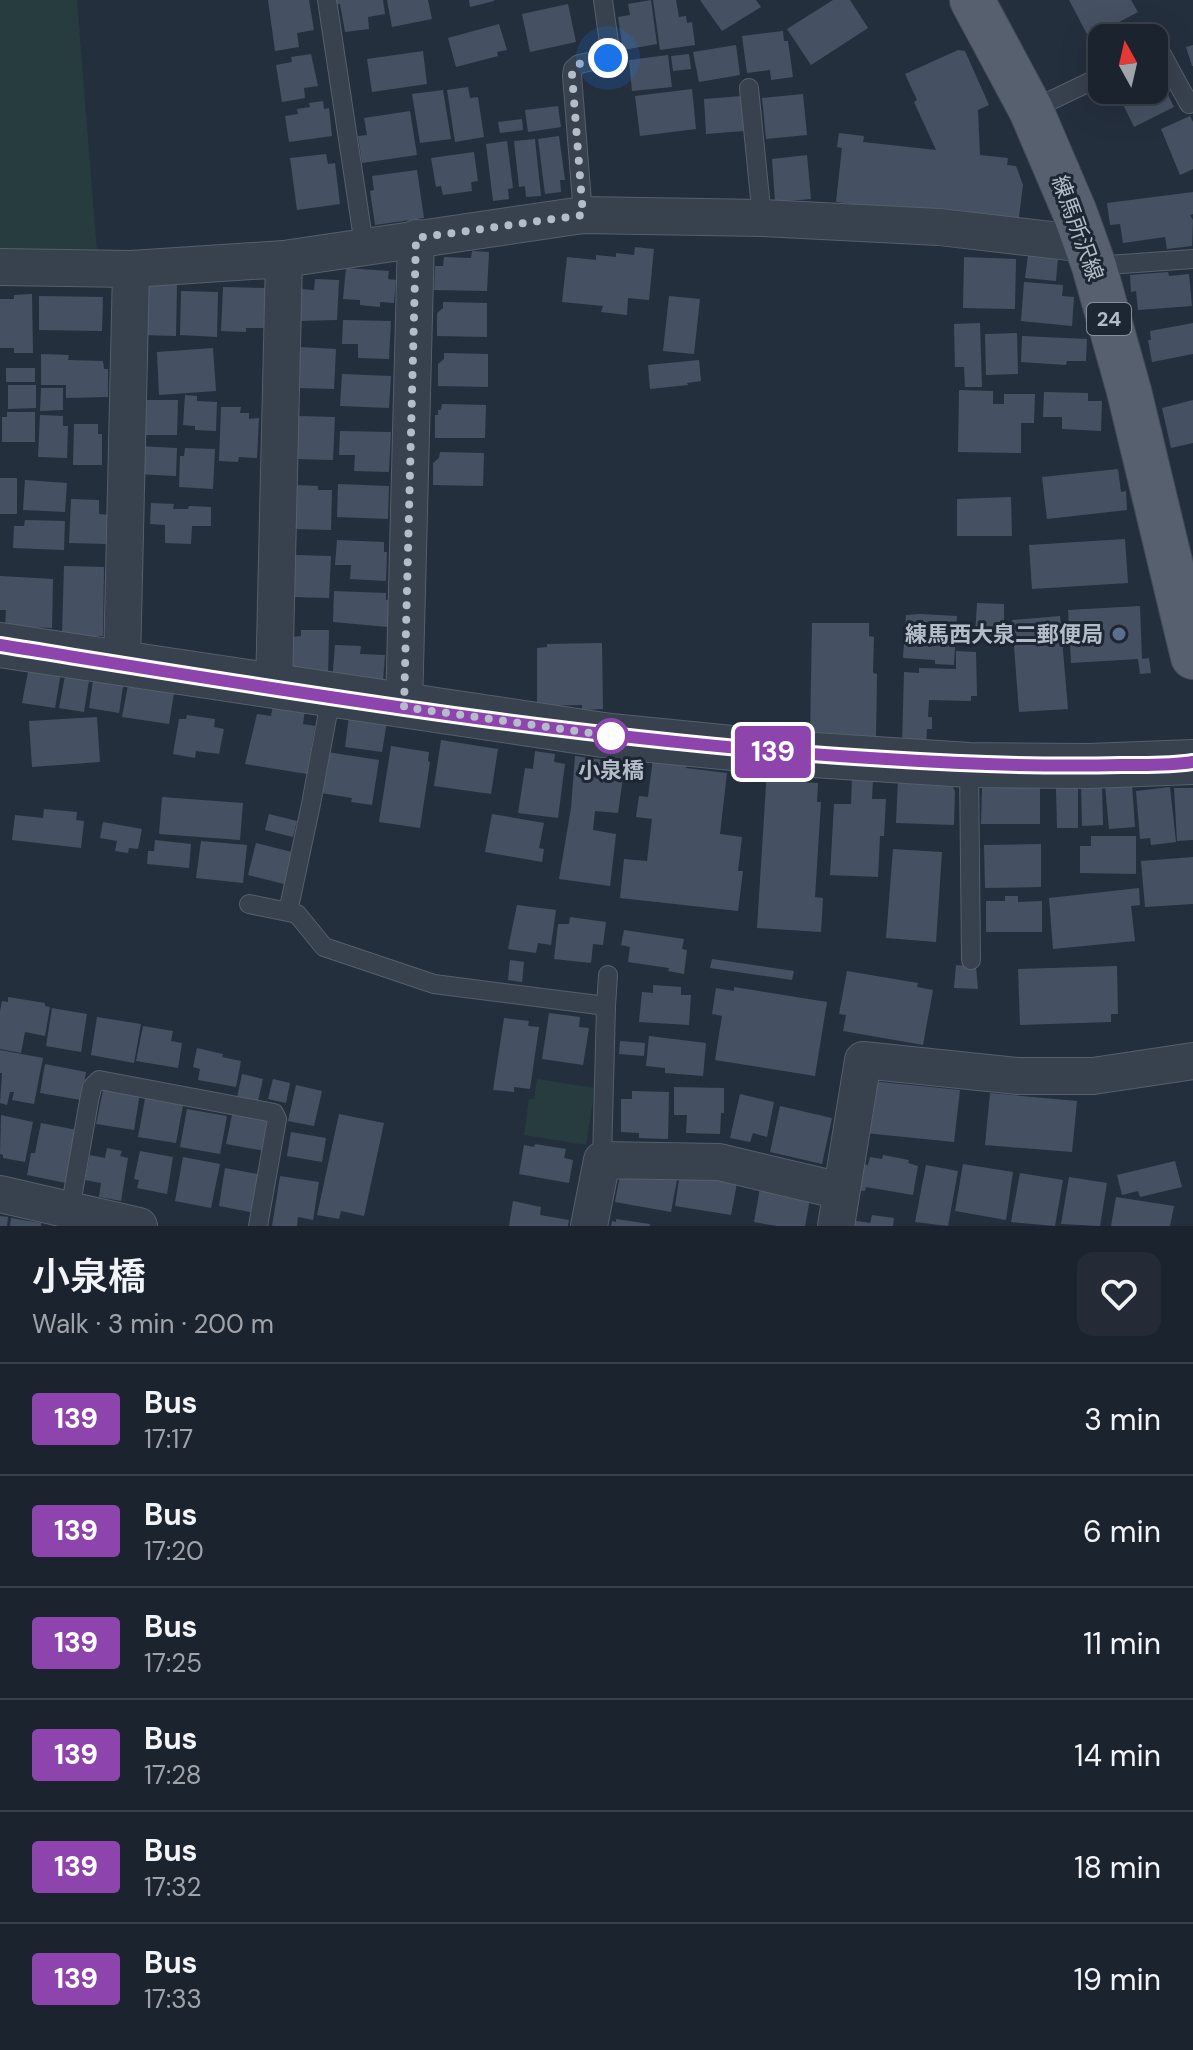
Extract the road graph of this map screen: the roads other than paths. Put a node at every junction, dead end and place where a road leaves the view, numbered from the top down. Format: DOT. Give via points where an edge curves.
graph roads {
  1 [pos="327,0"];
  2 [pos="603,0"];
  3 [pos="972,0"];
  4 [pos="1168,66"];
  5 [pos="1088,83"];
  6 [pos="749,88"];
  7 [pos="1189,104"];
  8 [pos="1031,110"];
  9 [pos="583,215"];
  10 [pos="762,218"];
  11 [pos="416,238"];
  12 [pos="364,245"];
  13 [pos="1090,255"];
  14 [pos="284,259"];
  15 [pos="1193,259"];
  16 [pos="0,267"];
  17 [pos="131,269"];
  18 [pos="0,645"];
  19 [pos="1193,657"];
  20 [pos="122,664"];
  21 [pos="274,688"];
  22 [pos="331,696"];
  23 [pos="404,707"];
  24 [pos="1193,762"];
  25 [pos="969,765"];
  26 [pos="249,904"];
  27 [pos="288,912"];
  28 [pos="971,960"];
  29 [pos="608,975"];
  30 [pos="606,1006"];
  31 [pos="1193,1061"];
  32 [pos="602,1160"];
  33 [pos="0,1194"];
  34 [pos="839,1209"];
  35 [pos="70,1210"];
  36 [pos="139,1226"];
  37 [pos="258,1226"];
  38 [pos="589,1226"];
  1 -- 12 [label="lane"];
  2 -- 9 [label="lane" via="608,58 579,64 572,75"];
  3 -- 8 [label="main road, 練馬所沢線 / 24"];
  4 -- 7 [label="lane"];
  5 -- 8 [label="lane"];
  6 -- 10 [label="lane"];
  8 -- 13 [label="main road, 練馬所沢線 / 24"];
  9 -- 10 [label="street"];
  9 -- 11 [label="street"];
  10 -- 13 [label="street" via="939,227"];
  11 -- 12 [label="street"];
  11 -- 23 [label="street"];
  12 -- 14 [label="street"];
  13 -- 15 [label="lane"];
  13 -- 19 [label="main road, 練馬所沢線 / 24" via="1129,391"];
  14 -- 17 [label="street"];
  14 -- 21 [label="street"];
  16 -- 17 [label="street"];
  17 -- 20 [label="street"];
  18 -- 20 [label="street"];
  20 -- 21 [label="street"];
  21 -- 22 [label="street"];
  22 -- 23 [label="street"];
  22 -- 27 [label="lane"];
  23 -- 25 [label="street" via="626,738"];
  24 -- 25 [label="street"];
  25 -- 28 [label="lane"];
  26 -- 27 [label="lane"];
  27 -- 30 [label="lane" via="297,914 324,947 434,984"];
  29 -- 30 [label="lane"];
  30 -- 32 [label="lane"];
  31 -- 34 [label="street" via="1093,1076 1018,1076 863,1060"];
  32 -- 34 [label="street" via="719,1162"];
  32 -- 38 [label="street"];
  33 -- 35 [label="street"];
  35 -- 36 [label="street"];
  35 -- 37 [label="lane" via="92,1087 99,1080 274,1113"];
}
